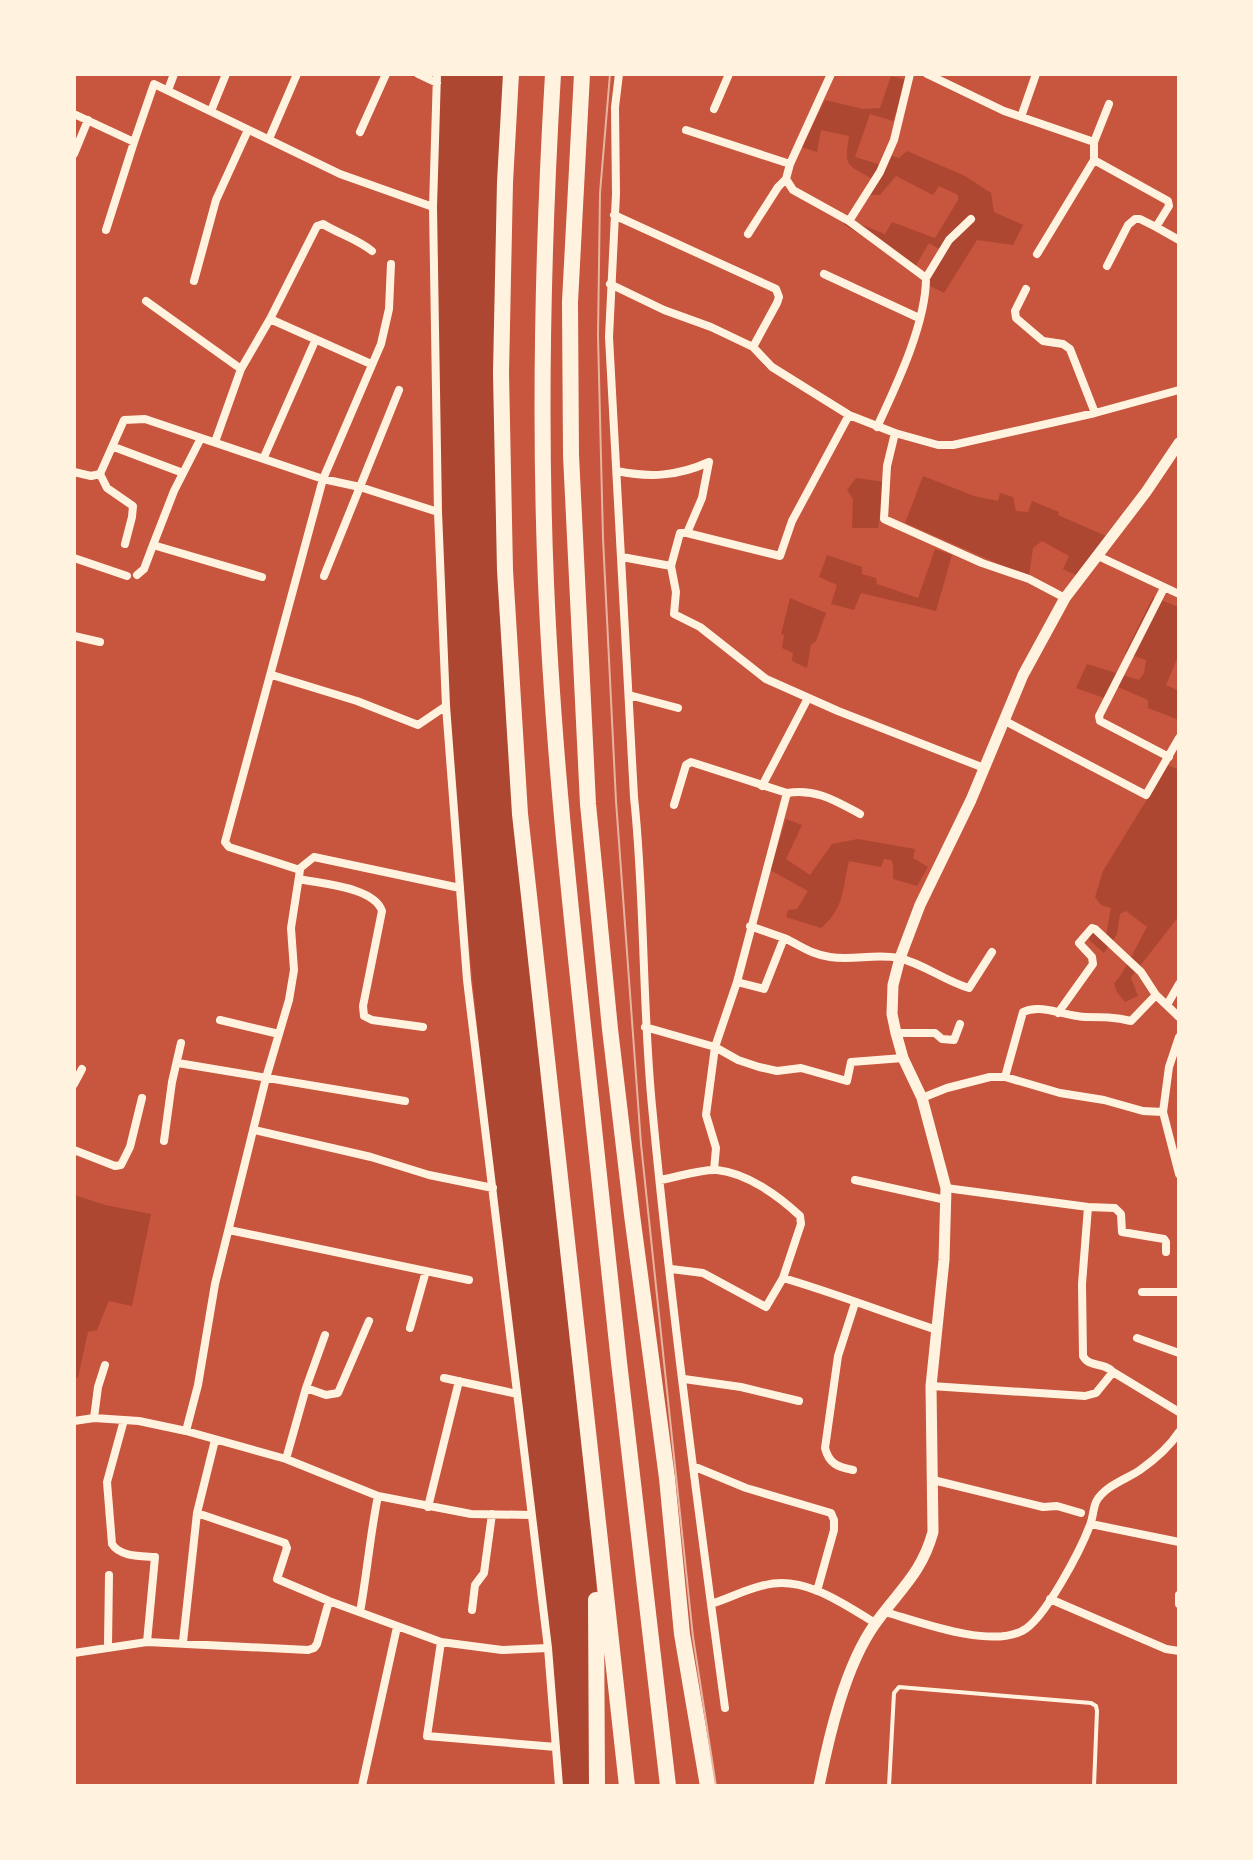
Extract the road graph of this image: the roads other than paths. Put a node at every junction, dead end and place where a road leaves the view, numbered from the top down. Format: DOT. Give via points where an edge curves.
graph roads {
  1 [pos="145,74"];
  2 [pos="174,74"];
  3 [pos="226,74"];
  4 [pos="297,74"];
  5 [pos="386,74"];
  6 [pos="418,74"];
  7 [pos="511,74"];
  8 [pos="553,74"];
  9 [pos="582,74"];
  10 [pos="619,74"];
  11 [pos="729,74"];
  12 [pos="831,74"];
  13 [pos="910,74"];
  14 [pos="927,74"];
  15 [pos="1036,74"];
  16 [pos="437,78"];
  17 [pos="154,84"];
  18 [pos="168,90"];
  19 [pos="1109,104"];
  20 [pos="714,109"];
  21 [pos="211,111"];
  22 [pos="74,114"];
  23 [pos="1021,117"];
  24 [pos="88,120"];
  25 [pos="248,130"];
  26 [pos="686,130"];
  27 [pos="360,132"];
  28 [pos="269,139"];
  29 [pos="134,142"];
  30 [pos="1094,142"];
  31 [pos="74,154"];
  32 [pos="1094,160"];
  33 [pos="790,164"];
  34 [pos="786,179"];
  35 [pos="433,207"];
  36 [pos="614,215"];
  37 [pos="971,219"];
  38 [pos="849,221"];
  39 [pos="1156,227"];
  40 [pos="106,230"];
  41 [pos="748,234"];
  42 [pos="1179,240"];
  43 [pos="372,251"];
  44 [pos="1037,254"];
  45 [pos="391,264"];
  46 [pos="1107,266"];
  47 [pos="824,274"];
  48 [pos="926,278"];
  49 [pos="194,281"];
  50 [pos="610,284"];
  51 [pos="1026,289"];
  52 [pos="146,301"];
  53 [pos="919,318"];
  54 [pos="270,319"];
  55 [pos="315,341"];
  56 [pos="753,347"];
  57 [pos="371,364"];
  58 [pos="241,369"];
  59 [pos="399,390"];
  60 [pos="1179,390"];
  61 [pos="1095,413"];
  62 [pos="849,415"];
  63 [pos="877,427"];
  64 [pos="895,433"];
  65 [pos="201,438"];
  66 [pos="215,442"];
  67 [pos="1179,443"];
  68 [pos="114,447"];
  69 [pos="264,457"];
  70 [pos="617,471"];
  71 [pos="74,472"];
  72 [pos="183,473"];
  73 [pos="100,474"];
  74 [pos="323,479"];
  75 [pos="360,487"];
  76 [pos="438,512"];
  77 [pos="687,533"];
  78 [pos="125,544"];
  79 [pos="153,545"];
  80 [pos="1098,556"];
  81 [pos="622,557"];
  82 [pos="74,558"];
  83 [pos="671,566"];
  84 [pos="137,575"];
  85 [pos="127,576"];
  86 [pos="324,576"];
  87 [pos="262,577"];
  88 [pos="1164,588"];
  89 [pos="1179,594"];
  90 [pos="1065,598"];
  91 [pos="74,636"];
  92 [pos="100,642"];
  93 [pos="272,675"];
  94 [pos="629,695"];
  95 [pos="808,698"];
  96 [pos="446,706"];
  97 [pos="678,708"];
  98 [pos="1005,721"];
  99 [pos="1179,738"];
  100 [pos="1169,757"];
  101 [pos="984,768"];
  102 [pos="762,786"];
  103 [pos="787,793"];
  104 [pos="674,805"];
  105 [pos="860,814"];
  106 [pos="299,874"];
  107 [pos="460,888"];
  108 [pos="750,926"];
  109 [pos="784,938"];
  110 [pos="992,952"];
  111 [pos="900,958"];
  112 [pos="737,982"];
  113 [pos="1179,984"];
  114 [pos="1156,995"];
  115 [pos="1167,1005"];
  116 [pos="1058,1013"];
  117 [pos="1179,1017"];
  118 [pos="220,1020"];
  119 [pos="960,1024"];
  120 [pos="423,1027"];
  121 [pos="645,1027"];
  122 [pos="896,1033"];
  123 [pos="279,1034"];
  124 [pos="1179,1037"];
  125 [pos="181,1043"];
  126 [pos="715,1047"];
  127 [pos="903,1058"];
  128 [pos="178,1063"];
  129 [pos="82,1069"];
  130 [pos="1005,1077"];
  131 [pos="266,1078"];
  132 [pos="74,1084"];
  133 [pos="142,1098"];
  134 [pos="922,1098"];
  135 [pos="405,1101"];
  136 [pos="1163,1112"];
  137 [pos="254,1130"];
  138 [pos="164,1141"];
  139 [pos="74,1150"];
  140 [pos="714,1170"];
  141 [pos="1179,1174"];
  142 [pos="660,1180"];
  143 [pos="855,1180"];
  144 [pos="493,1188"];
  145 [pos="946,1194"];
  146 [pos="1088,1207"];
  147 [pos="229,1230"];
  148 [pos="1166,1252"];
  149 [pos="671,1269"];
  150 [pos="426,1271"];
  151 [pos="783,1278"];
  152 [pos="469,1280"];
  153 [pos="1142,1292"];
  154 [pos="1179,1292"];
  155 [pos="855,1303"];
  156 [pos="369,1321"];
  157 [pos="410,1328"];
  158 [pos="937,1330"];
  159 [pos="325,1335"];
  160 [pos="1137,1338"];
  161 [pos="1179,1353"];
  162 [pos="105,1365"];
  163 [pos="1113,1372"];
  164 [pos="444,1378"];
  165 [pos="684,1379"];
  166 [pos="459,1381"];
  167 [pos="931,1386"];
  168 [pos="306,1388"];
  169 [pos="517,1394"];
  170 [pos="799,1401"];
  171 [pos="1179,1412"];
  172 [pos="94,1418"];
  173 [pos="124,1420"];
  174 [pos="74,1421"];
  175 [pos="186,1431"];
  176 [pos="1179,1432"];
  177 [pos="215,1440"];
  178 [pos="286,1459"];
  179 [pos="693,1466"];
  180 [pos="853,1470"];
  181 [pos="933,1480"];
  182 [pos="378,1496"];
  183 [pos="428,1507"];
  184 [pos="197,1513"];
  185 [pos="1081,1513"];
  186 [pos="492,1514"];
  187 [pos="531,1515"];
  188 [pos="596,1521"];
  189 [pos="1091,1524"];
  190 [pos="1179,1542"];
  191 [pos="109,1575"];
  192 [pos="817,1591"];
  193 [pos="1179,1595"];
  194 [pos="1050,1599"];
  195 [pos="329,1601"];
  196 [pos="711,1604"];
  197 [pos="1179,1604"];
  198 [pos="472,1610"];
  199 [pos="360,1612"];
  200 [pos="885,1612"];
  201 [pos="875,1623"];
  202 [pos="397,1627"];
  203 [pos="147,1642"];
  204 [pos="183,1642"];
  205 [pos="441,1642"];
  206 [pos="108,1645"];
  207 [pos="548,1648"];
  208 [pos="1179,1651"];
  209 [pos="74,1653"];
  210 [pos="725,1708"];
  211 [pos="556,1747"];
  212 [pos="362,1786"];
  213 [pos="559,1786"];
  214 [pos="597,1786"];
  215 [pos="627,1786"];
  216 [pos="668,1786"];
  217 [pos="708,1786"];
  218 [pos="819,1786"];
  219 [pos="889,1786"];
  220 [pos="1094,1786"];
  1 -- 17 [label="street"];
  2 -- 18 [label="street"];
  3 -- 21 [label="street"];
  4 -- 28 [label="street"];
  5 -- 27 [label="street"];
  6 -- 16 [label="street"];
  7 -- 188 [label="highway" via="501,373 505,570 520,814"];
  8 -- 216 [label="highway" via="543,378 546,584 560,811"];
  9 -- 217 [label="highway" via="570,302 571,455 588,804 682,1634"];
  10 -- 36 [label="street"];
  11 -- 20 [label="street"];
  12 -- 33 [label="street"];
  13 -- 38 [label="street" via="894,140"];
  14 -- 23 [label="street"];
  15 -- 23 [label="street"];
  16 -- 35 [label="street"];
  17 -- 18 [label="street"];
  17 -- 29 [label="street"];
  18 -- 21 [label="street"];
  19 -- 30 [label="street"];
  21 -- 25 [label="street"];
  22 -- 24 [label="street"];
  23 -- 30 [label="street"];
  24 -- 29 [label="street"];
  24 -- 31 [label="street"];
  25 -- 28 [label="street"];
  25 -- 49 [label="street" via="216,200"];
  26 -- 33 [label="street"];
  28 -- 35 [label="street" via="340,174"];
  29 -- 40 [label="street"];
  30 -- 32 [label="street"];
  32 -- 39 [label="street" via="1168,201"];
  32 -- 44 [label="street"];
  33 -- 34 [label="street"];
  34 -- 38 [label="street" via="793,190"];
  34 -- 41 [label="street"];
  35 -- 76 [label="street"];
  36 -- 50 [label="street"];
  36 -- 56 [label="street" via="776,289 777,303"];
  37 -- 48 [label="street" via="949,240"];
  38 -- 48 [label="street"];
  39 -- 42 [label="street"];
  39 -- 46 [label="street" via="1135,219"];
  43 -- 54 [label="street" via="323,224 317,226"];
  45 -- 57 [label="street" via="381,344"];
  47 -- 53 [label="street"];
  48 -- 53 [label="street"];
  50 -- 56 [label="street"];
  50 -- 70 [label="street"];
  51 -- 61 [label="street" via="1016,318 1043,341 1070,349"];
  52 -- 58 [label="street"];
  53 -- 63 [label="street" via="902,374"];
  54 -- 55 [label="street"];
  54 -- 58 [label="street"];
  55 -- 57 [label="street"];
  55 -- 69 [label="street"];
  56 -- 62 [label="street" via="772,367"];
  57 -- 74 [label="street"];
  58 -- 66 [label="street"];
  59 -- 75 [label="street"];
  60 -- 61 [label="street"];
  61 -- 64 [label="street" via="953,445"];
  62 -- 63 [label="street"];
  62 -- 77 [label="street" via="792,521 780,556"];
  63 -- 64 [label="street"];
  64 -- 90 [label="street" via="884,519"];
  65 -- 66 [label="street"];
  65 -- 68 [label="street" via="131,418 121,424"];
  65 -- 72 [label="street"];
  66 -- 69 [label="street"];
  67 -- 80 [label="street"];
  68 -- 72 [label="street"];
  68 -- 73 [label="street"];
  69 -- 74 [label="street"];
  70 -- 77 [label="street" via="675,474 709,462"];
  70 -- 81 [label="street"];
  71 -- 73 [label="street"];
  72 -- 79 [label="street"];
  73 -- 78 [label="street" via="107,488 133,506"];
  74 -- 75 [label="street"];
  74 -- 93 [label="street"];
  75 -- 76 [label="street"];
  75 -- 86 [label="street"];
  76 -- 96 [label="street"];
  77 -- 83 [label="street" via="680,533"];
  79 -- 84 [label="street"];
  79 -- 87 [label="street"];
  80 -- 88 [label="street"];
  80 -- 90 [label="street"];
  81 -- 83 [label="street"];
  81 -- 94 [label="street"];
  82 -- 85 [label="street"];
  83 -- 95 [label="street" via="674,614 700,627 766,679"];
  88 -- 89 [label="street"];
  88 -- 100 [label="street" via="1099,716"];
  90 -- 98 [label="street"];
  91 -- 92 [label="street"];
  93 -- 96 [label="street" via="418,725"];
  93 -- 106 [label="street" via="225,842"];
  94 -- 97 [label="street"];
  94 -- 121 [label="street"];
  95 -- 101 [label="street"];
  95 -- 102 [label="street"];
  96 -- 107 [label="street"];
  98 -- 100 [label="street" via="1146,795"];
  98 -- 101 [label="street"];
  99 -- 100 [label="street"];
  101 -- 111 [label="street"];
  102 -- 103 [label="street"];
  102 -- 104 [label="street" via="688,762"];
  103 -- 105 [label="street" via="823,794"];
  103 -- 108 [label="street"];
  106 -- 107 [label="street" via="314,857"];
  106 -- 120 [label="street" via="379,901 382,911 364,1016"];
  106 -- 123 [label="street" via="291,928 294,970"];
  107 -- 144 [label="street"];
  108 -- 109 [label="street"];
  108 -- 112 [label="street"];
  109 -- 111 [label="street" via="828,957"];
  109 -- 112 [label="street" via="764,989"];
  110 -- 111 [label="street" via="969,988"];
  111 -- 122 [label="street" via="893,985"];
  112 -- 126 [label="street"];
  113 -- 115 [label="street"];
  114 -- 115 [label="street"];
  114 -- 116 [label="street" via="1131,1021"];
  114 -- 116 [label="street" via="1141,972 1092,928 1079,945 1093,964"];
  115 -- 117 [label="street"];
  116 -- 130 [label="street" via="1023,1012"];
  118 -- 123 [label="street"];
  119 -- 122 [label="street" via="954,1040 935,1033"];
  121 -- 126 [label="street"];
  121 -- 142 [label="street"];
  122 -- 127 [label="street"];
  123 -- 131 [label="street"];
  124 -- 136 [label="street"];
  125 -- 128 [label="street"];
  126 -- 127 [label="street" via="759,1067 801,1068 847,1081 851,1062"];
  126 -- 140 [label="street" via="706,1115 716,1148"];
  127 -- 134 [label="street"];
  128 -- 131 [label="street"];
  128 -- 138 [label="street"];
  129 -- 132 [label="street"];
  130 -- 134 [label="street"];
  130 -- 136 [label="street"];
  131 -- 135 [label="street"];
  131 -- 137 [label="street"];
  133 -- 139 [label="street" via="121,1165"];
  134 -- 145 [label="street"];
  136 -- 141 [label="street"];
  137 -- 144 [label="street"];
  137 -- 147 [label="street"];
  140 -- 142 [label="street"];
  140 -- 151 [label="street" via="754,1183 800,1216"];
  142 -- 149 [label="street"];
  143 -- 145 [label="street"];
  144 -- 169 [label="street"];
  145 -- 146 [label="street"];
  145 -- 158 [label="street"];
  146 -- 148 [label="street" via="1115,1208 1121,1214 1122,1232 1164,1239"];
  146 -- 163 [label="street" via="1083,1356"];
  147 -- 150 [label="street"];
  147 -- 175 [label="street"];
  149 -- 151 [label="street" via="703,1273 763,1307"];
  149 -- 165 [label="street"];
  150 -- 152 [label="street"];
  150 -- 157 [label="street"];
  151 -- 155 [label="street"];
  153 -- 154 [label="street"];
  155 -- 158 [label="street"];
  155 -- 180 [label="street" via="838,1356 825,1448 834,1464"];
  156 -- 168 [label="street" via="338,1393"];
  158 -- 167 [label="street"];
  159 -- 168 [label="street"];
  160 -- 161 [label="street"];
  162 -- 172 [label="street"];
  163 -- 167 [label="street" via="1096,1393 1085,1396"];
  163 -- 171 [label="street"];
  164 -- 166 [label="street"];
  165 -- 170 [label="street"];
  165 -- 179 [label="street"];
  166 -- 169 [label="street"];
  166 -- 183 [label="street"];
  167 -- 181 [label="street"];
  168 -- 178 [label="street"];
  169 -- 187 [label="street"];
  172 -- 173 [label="street"];
  172 -- 174 [label="street"];
  173 -- 175 [label="street"];
  173 -- 203 [label="street" via="107,1482 112,1544 130,1555 155,1557"];
  175 -- 177 [label="street"];
  176 -- 189 [label="street" via="1140,1470 1104,1492 1096,1501"];
  177 -- 178 [label="street"];
  177 -- 184 [label="street"];
  178 -- 182 [label="street"];
  179 -- 192 [label="street" via="831,1513 834,1530"];
  179 -- 196 [label="street"];
  181 -- 185 [label="street"];
  181 -- 200 [label="street" via="933,1532 927,1553"];
  182 -- 183 [label="street"];
  182 -- 199 [label="street"];
  183 -- 186 [label="street"];
  184 -- 195 [label="street" via="285,1543 277,1579"];
  184 -- 204 [label="street"];
  186 -- 187 [label="street"];
  186 -- 198 [label="street" via="484,1573 475,1585"];
  187 -- 207 [label="street"];
  188 -- 214 [label="highway"];
  188 -- 215 [label="highway"];
  189 -- 190 [label="street"];
  189 -- 194 [label="street"];
  191 -- 206 [label="street"];
  192 -- 196 [label="street" via="779,1582"];
  192 -- 201 [label="street"];
  193 -- 197 [label="street"];
  194 -- 200 [label="street" via="1036,1621 1005,1636 983,1636"];
  194 -- 208 [label="street"];
  195 -- 199 [label="street"];
  195 -- 204 [label="street" via="314,1648 308,1650"];
  196 -- 210 [label="street"];
  199 -- 202 [label="street"];
  200 -- 201 [label="street"];
  201 -- 218 [label="street" via="840,1702"];
  202 -- 205 [label="street"];
  202 -- 212 [label="street"];
  203 -- 204 [label="street"];
  203 -- 206 [label="street"];
  205 -- 207 [label="street" via="502,1650"];
  205 -- 211 [label="street" via="427,1736"];
  206 -- 209 [label="street"];
  207 -- 211 [label="street"];
  211 -- 213 [label="street"];
  219 -- 220 [label="lane" via="894,1693 899,1687 1091,1703 1097,1711"];
}
